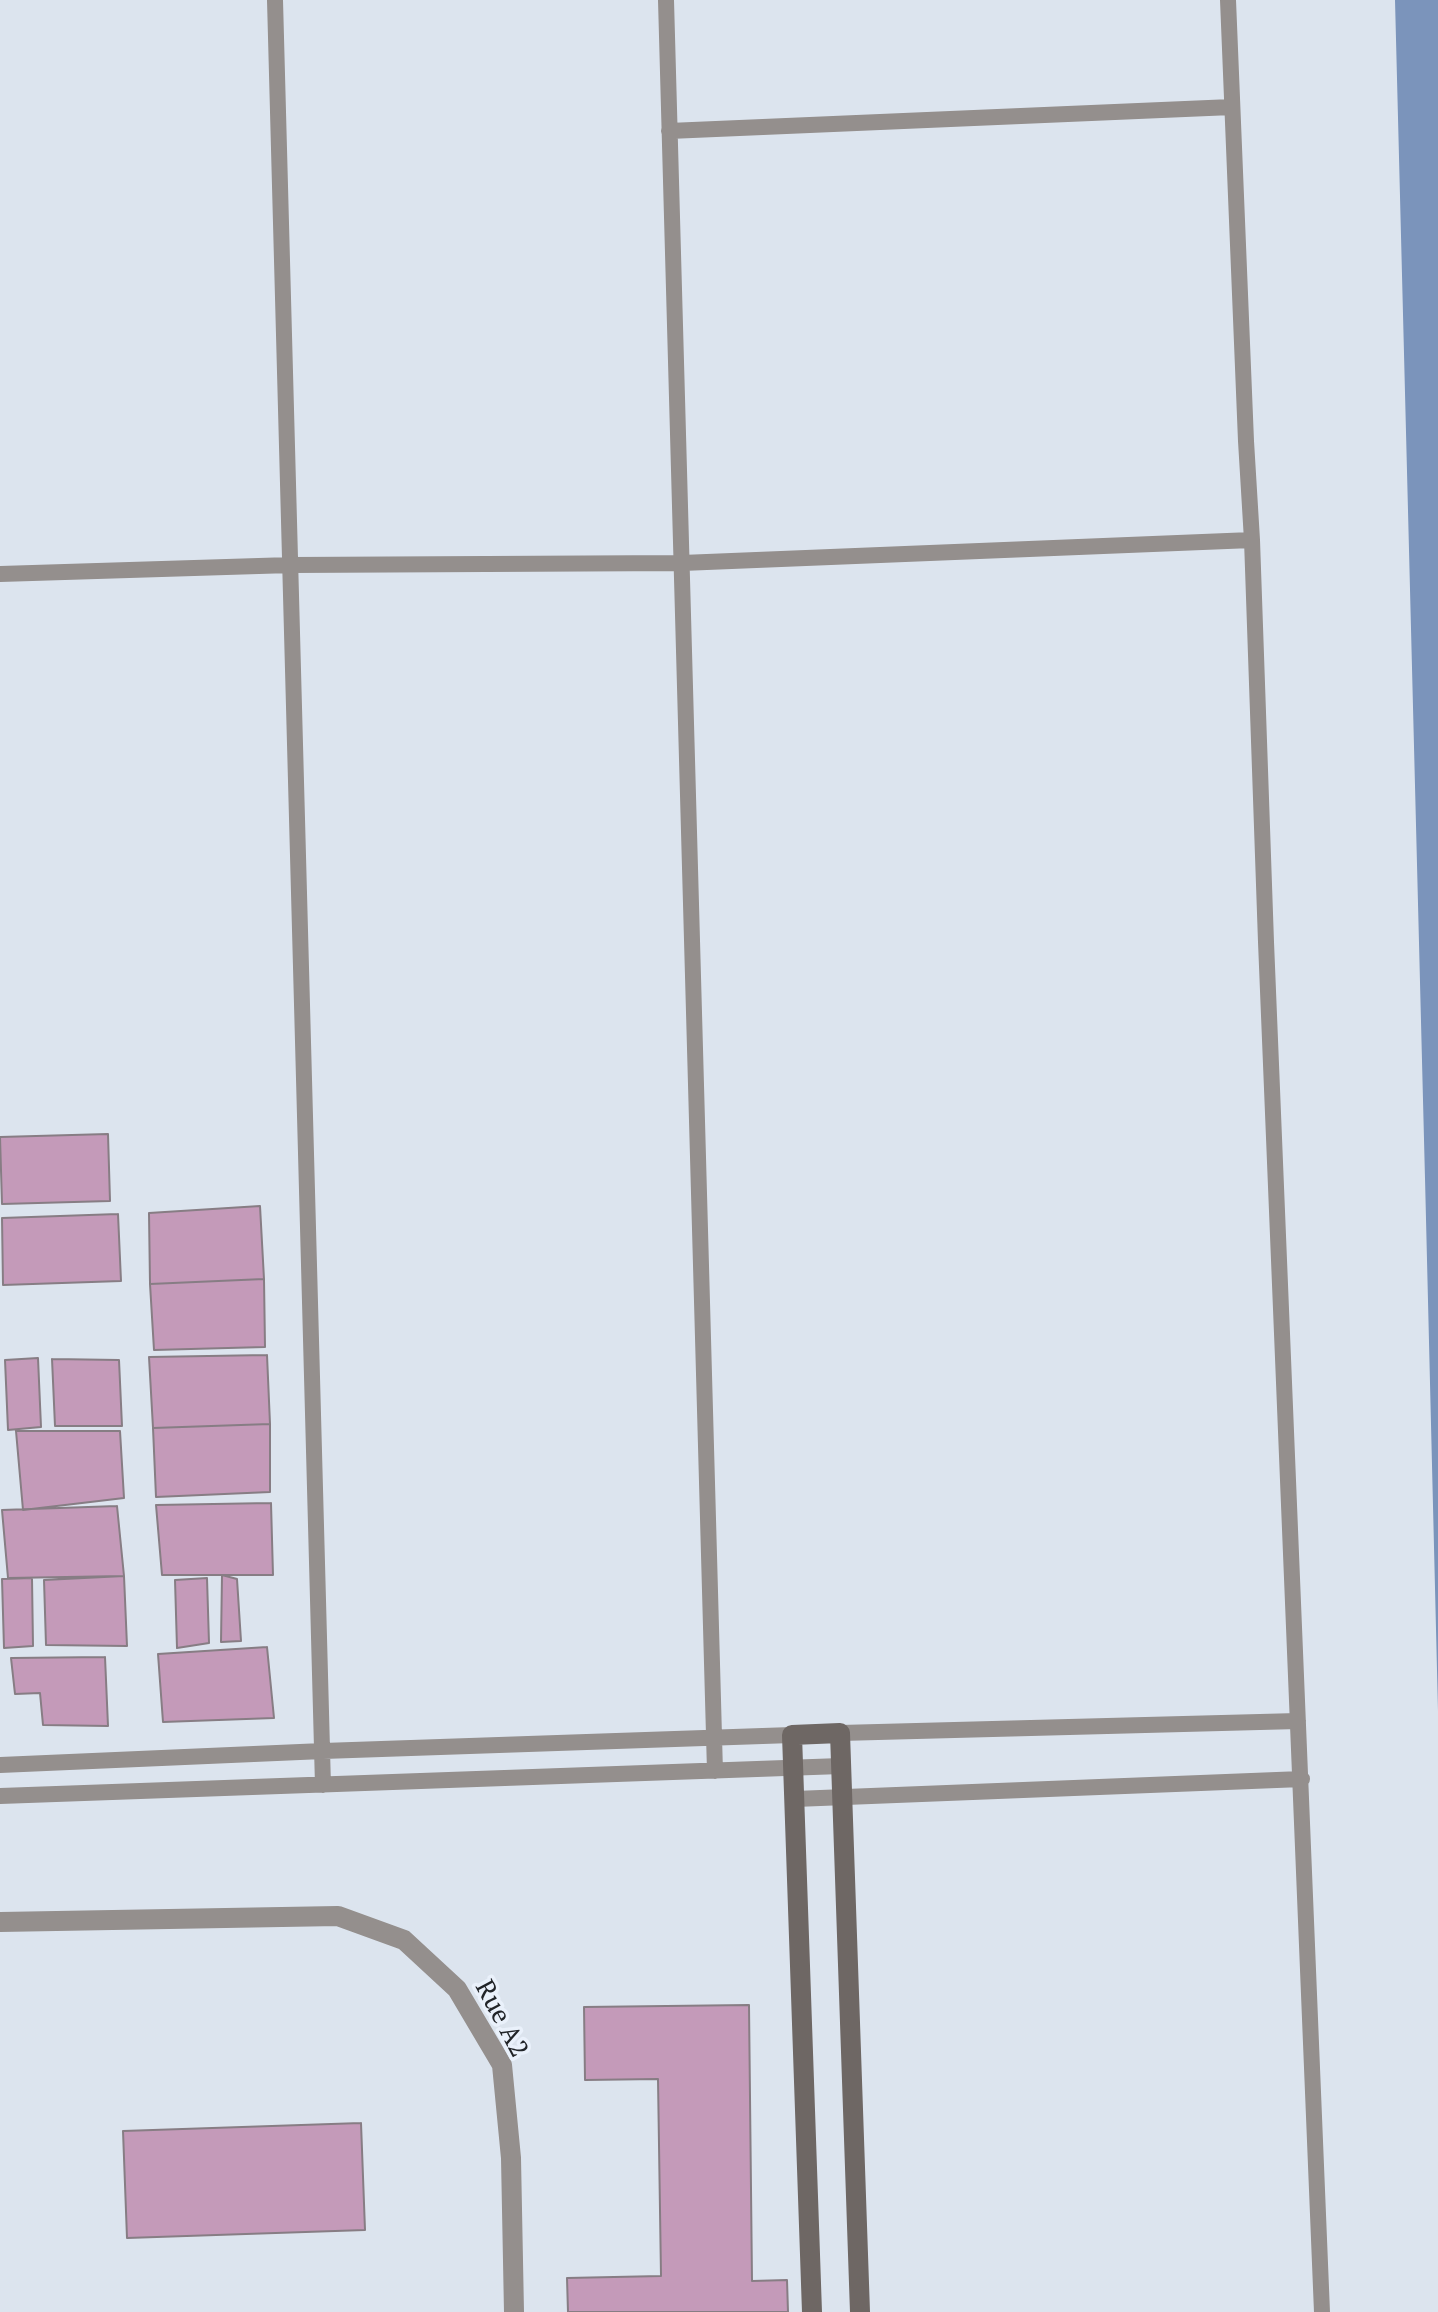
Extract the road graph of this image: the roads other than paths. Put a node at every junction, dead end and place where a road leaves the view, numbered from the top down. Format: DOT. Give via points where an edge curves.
graph roads {
  1 [pos="275,0"];
  2 [pos="666,0"];
  3 [pos="1228,0"];
  4 [pos="1232,107"];
  5 [pos="669,131"];
  6 [pos="1252,540"];
  7 [pos="682,563"];
  8 [pos="291,565"];
  9 [pos="0,574"];
  10 [pos="1298,1721"];
  11 [pos="840,1733"];
  12 [pos="792,1735"];
  13 [pos="714,1738"];
  14 [pos="323,1751"];
  15 [pos="0,1765"];
  16 [pos="841,1766"];
  17 [pos="793,1768"];
  18 [pos="715,1771"];
  19 [pos="1302,1779"];
  20 [pos="323,1785"];
  21 [pos="0,1796"];
  22 [pos="843,1797"];
  23 [pos="795,1799"];
  24 [pos="0,1922"];
  25 [pos="514,2312"];
  26 [pos="812,2312"];
  27 [pos="860,2312"];
  28 [pos="1322,2312"];
  1 -- 8 [label="lane"];
  2 -- 5 [label="lane"];
  3 -- 4 [label="lane"];
  4 -- 5 [label="lane"];
  4 -- 6 [label="lane"];
  5 -- 7 [label="lane"];
  6 -- 7 [label="lane"];
  6 -- 10 [label="lane"];
  7 -- 8 [label="lane"];
  7 -- 13 [label="lane"];
  8 -- 9 [label="lane"];
  8 -- 14 [label="lane"];
  10 -- 11 [label="lane"];
  10 -- 19 [label="lane"];
  11 -- 12 [label="street"];
  11 -- 16 [label="street"];
  12 -- 13 [label="lane"];
  12 -- 17 [label="street"];
  13 -- 14 [label="lane"];
  13 -- 18 [label="lane"];
  14 -- 15 [label="lane"];
  14 -- 20 [label="lane"];
  16 -- 17 [label="lane"];
  16 -- 22 [label="street"];
  17 -- 18 [label="lane"];
  17 -- 23 [label="street"];
  18 -- 20 [label="lane"];
  19 -- 22 [label="lane"];
  19 -- 28 [label="lane"];
  20 -- 21 [label="lane"];
  22 -- 23 [label="lane"];
  22 -- 27 [label="street"];
  23 -- 26 [label="street"];
  24 -- 25 [label="street, Rue A2" via="338,1916 404,1940 457,1989 502,2065 511,2158"];
}
